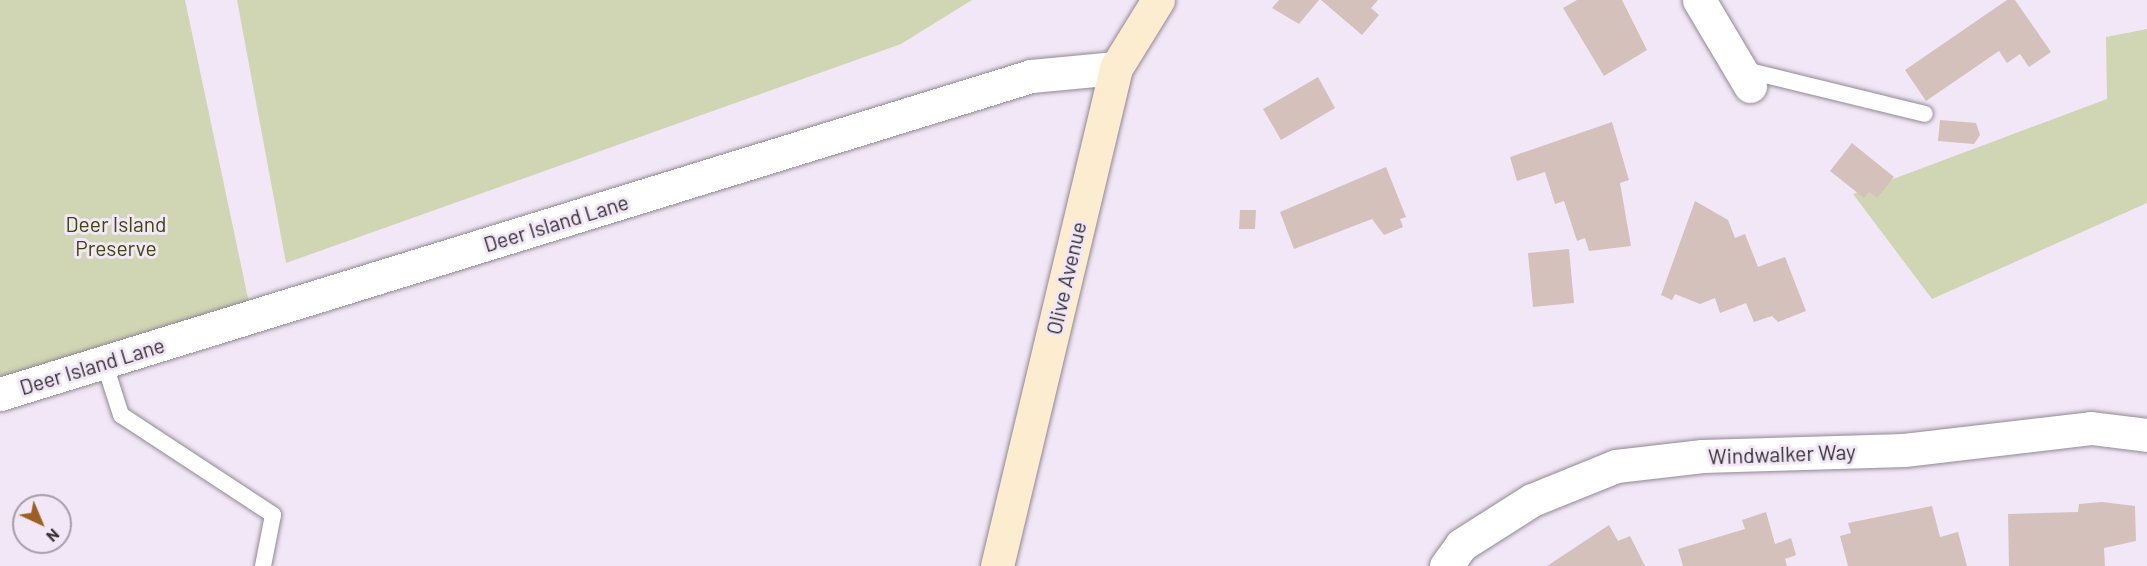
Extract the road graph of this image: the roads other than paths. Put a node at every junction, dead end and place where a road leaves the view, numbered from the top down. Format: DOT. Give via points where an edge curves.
graph roads {
  1 [pos="1158,0"];
  2 [pos="1699,0"];
  3 [pos="1116,68"];
  4 [pos="1745,78"];
  5 [pos="1925,114"];
  6 [pos="104,362"];
  7 [pos="0,394"];
  8 [pos="2147,435"];
  9 [pos="263,566"];
  10 [pos="997,566"];
  11 [pos="1446,566"];
  1 -- 3 [label="street, Olive Avenue"];
  2 -- 4 [label="street"];
  3 -- 6 [label="street, Deer Island Lane" via="1031,76"];
  3 -- 10 [label="street, Olive Avenue"];
  4 -- 5 [label="lane"];
  6 -- 7 [label="street, Deer Island Lane"];
  6 -- 9 [label="lane" via="121,415 273,515"];
  8 -- 11 [label="street, Windwalker Way" via="2091,428 1904,450 1702,456 1616,466 1532,500 1461,545"];
}
